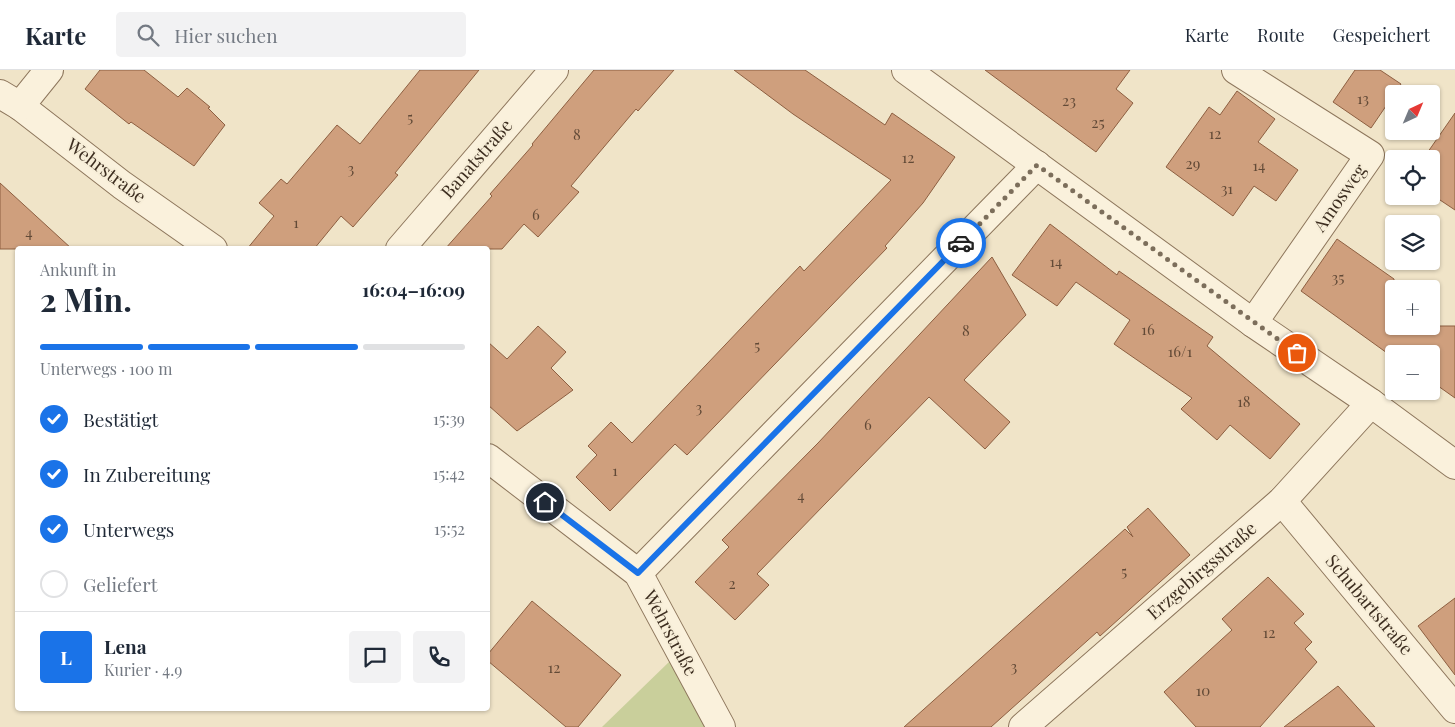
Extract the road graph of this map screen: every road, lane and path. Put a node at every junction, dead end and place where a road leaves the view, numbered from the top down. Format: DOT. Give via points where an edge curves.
graph roads {
  1 [pos="49,70"];
  2 [pos="554,70"];
  3 [pos="906,70"];
  4 [pos="1236,70"];
  5 [pos="10,100"];
  6 [pos="1037,165"];
  7 [pos="209,246"];
  8 [pos="403,246"];
  9 [pos="1253,323"];
  10 [pos="1371,403"];
  11 [pos="490,460"];
  12 [pos="1455,465"];
  13 [pos="1282,501"];
  14 [pos="638,573"];
  15 [pos="1455,709"];
  16 [pos="721,727"];
  17 [pos="1023,727"];
  1 -- 5 [label="street"];
  2 -- 8 [label="street, Banatstraße"];
  3 -- 6 [label="street"];
  4 -- 9 [label="street, Amosweg" via="1370,155"];
  5 -- 7 [label="street, Wehrstraße"];
  6 -- 9 [label="street"];
  6 -- 14 [label="street"];
  9 -- 10 [label="street"];
  10 -- 12 [label="street"];
  10 -- 13 [label="street, Erzgebirgsstraße"];
  11 -- 14 [label="street, Wehrstraße"];
  13 -- 15 [label="street, Schubartstraße"];
  13 -- 17 [label="street, Erzgebirgsstraße"];
  14 -- 16 [label="street, Wehrstraße"];
}
